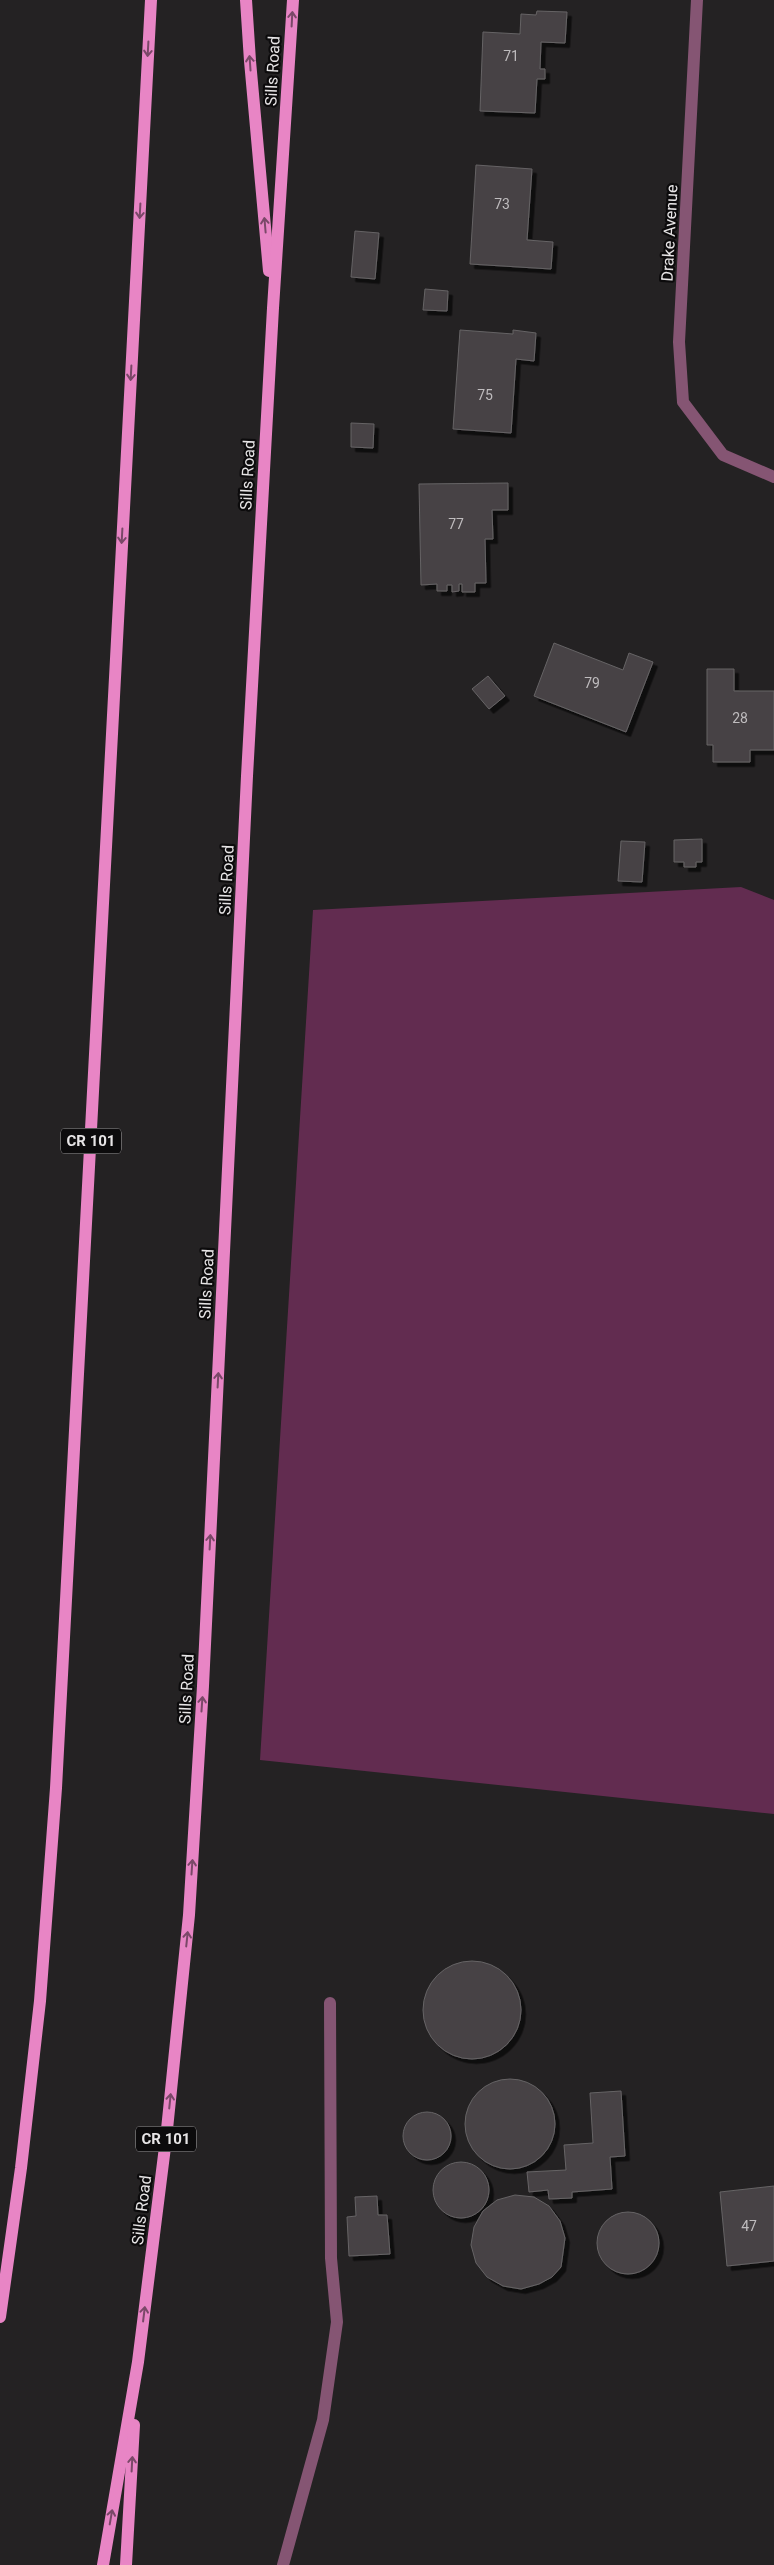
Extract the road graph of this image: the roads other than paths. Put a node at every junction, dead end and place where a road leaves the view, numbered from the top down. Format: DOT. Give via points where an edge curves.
graph roads {
  1 [pos="151,0"];
  2 [pos="246,0"];
  3 [pos="293,0"];
  4 [pos="697,0"];
  5 [pos="273,308"];
  6 [pos="774,477"];
  7 [pos="330,2003"];
  8 [pos="0,2317"];
  9 [pos="138,2362"];
  10 [pos="103,2565"];
  11 [pos="126,2565"];
  12 [pos="283,2565"];
  1 -- 8 [label="main road, CR 101, one-way" via="56,1788 40,2001"];
  5 -- 2 [label="main road, one-way"];
  5 -- 3 [label="main road, Sills Road / CR 101, one-way"];
  4 -- 6 [label="street, Drake Avenue" via="679,342 683,402 723,454"];
  9 -- 5 [label="main road, Sills Road / CR 101, one-way" via="166,2139 189,1915"];
  7 -- 12 [label="street" via="331,2258 337,2322 323,2420"];
  10 -- 9 [label="main road, Sills Road / CR 101, one-way"];
  11 -- 9 [label="main road, one-way"];
}
